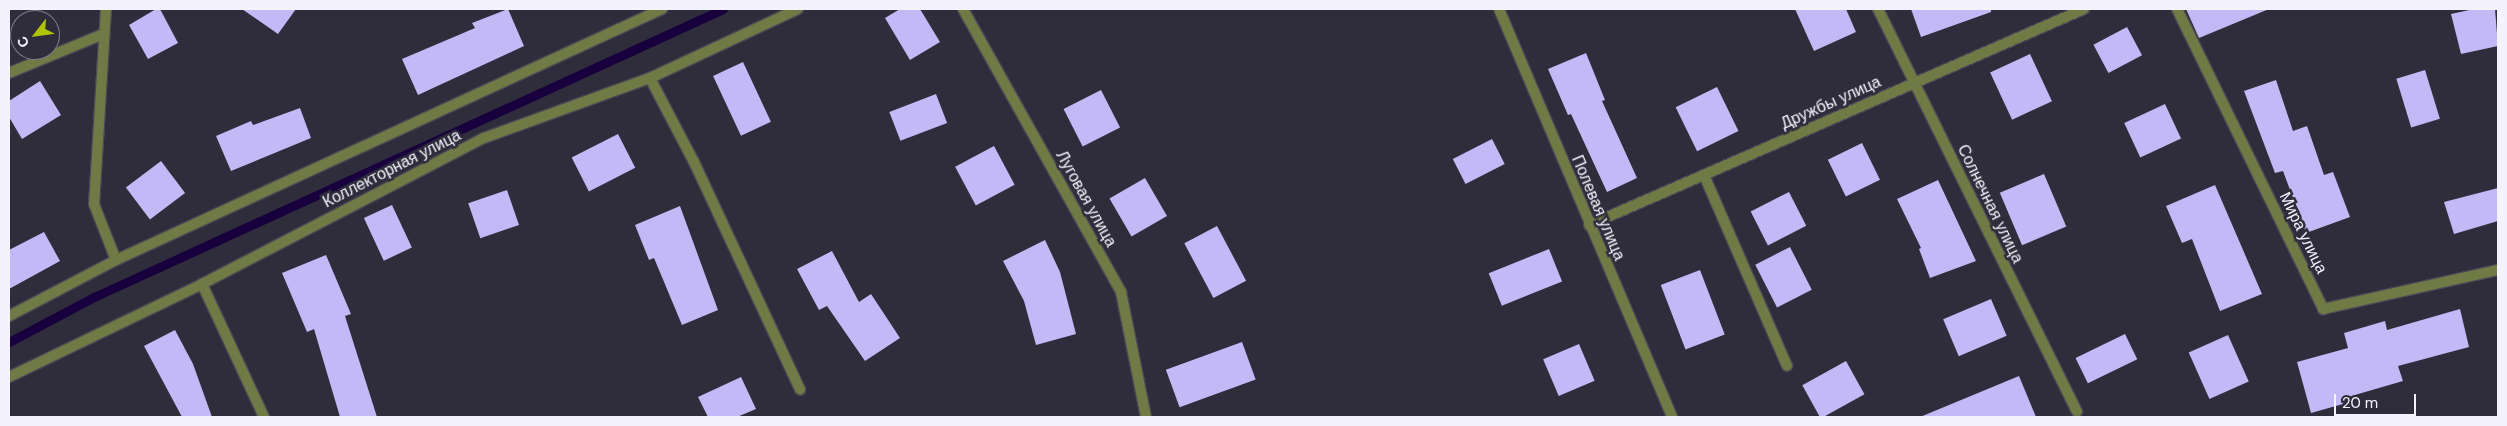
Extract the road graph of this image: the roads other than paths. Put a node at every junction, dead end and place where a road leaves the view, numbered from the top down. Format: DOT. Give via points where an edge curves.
graph roads {
  1 [pos="106,9"];
  2 [pos="662,9"];
  3 [pos="798,9"];
  4 [pos="963,9"];
  5 [pos="1499,9"];
  6 [pos="1878,9"];
  7 [pos="2084,9"];
  8 [pos="2177,9"];
  9 [pos="103,34"];
  10 [pos="9,73"];
  11 [pos="650,78"];
  12 [pos="1914,83"];
  13 [pos="1704,175"];
  14 [pos="1589,225"];
  15 [pos="116,260"];
  16 [pos="2498,270"];
  17 [pos="202,284"];
  18 [pos="9,316"];
  19 [pos="1787,366"];
  20 [pos="9,377"];
  21 [pos="800,388"];
  22 [pos="2076,412"];
  23 [pos="264,417"];
  24 [pos="1146,417"];
  25 [pos="1672,417"];
  1 -- 9 [label="street"];
  2 -- 15 [label="street, Коллекторная улица"];
  3 -- 11 [label="street, Коллекторная улица"];
  4 -- 24 [label="street, Луговая улица" via="1121,292"];
  5 -- 14 [label="street, Полевая улица"];
  6 -- 12 [label="street, Солнечная улица"];
  7 -- 12 [label="street, Дружбы улица"];
  8 -- 16 [label="street, Мира улица" via="2323,309"];
  9 -- 10 [label="street"];
  9 -- 15 [label="street" via="94,204"];
  11 -- 17 [label="street, Коллекторная улица" via="484,138"];
  11 -- 21 [label="street" via="694,162"];
  12 -- 13 [label="street, Дружбы улица"];
  12 -- 22 [label="street, Солнечная улица"];
  13 -- 14 [label="street, Дружбы улица"];
  13 -- 19 [label="street"];
  14 -- 25 [label="street, Полевая улица"];
  15 -- 18 [label="street, Коллекторная улица"];
  17 -- 20 [label="street, Коллекторная улица"];
  17 -- 23 [label="street"];
}
